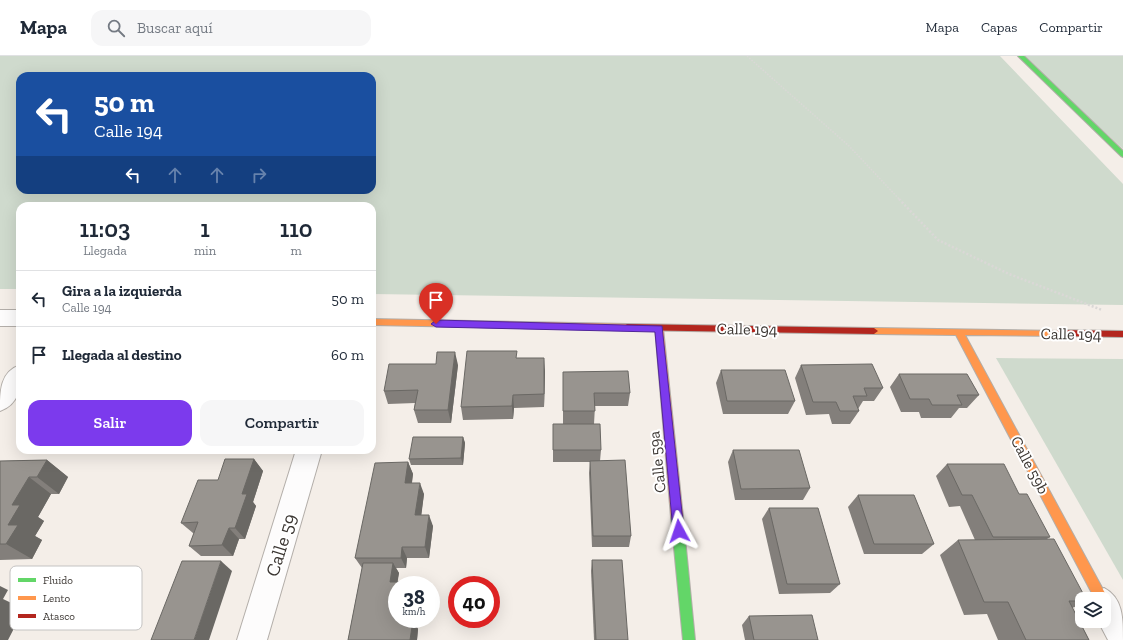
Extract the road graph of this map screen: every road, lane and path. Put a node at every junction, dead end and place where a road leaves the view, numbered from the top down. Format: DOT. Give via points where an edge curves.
graph roads {
  1 [pos="747,56"];
  2 [pos="1021,56"];
  3 [pos="1123,155"];
  4 [pos="1109,313"];
  5 [pos="0,318"];
  6 [pos="16,318"];
  7 [pos="376,322"];
  8 [pos="659,328"];
  9 [pos="959,332"];
  10 [pos="1123,334"];
  11 [pos="16,379"];
  12 [pos="0,401"];
  13 [pos="308,454"];
  14 [pos="1098,592"];
  15 [pos="1111,616"];
  16 [pos="1123,638"];
  17 [pos="252,640"];
  18 [pos="689,640"];
  1 -- 4 [label="path" via="849,146 938,240 1009,274"];
  2 -- 3 [label="street"];
  5 -- 6 [label="street"];
  7 -- 8 [label="street, Calle 194"];
  8 -- 9 [label="street, Calle 194"];
  8 -- 18 [label="street, Calle 59a"];
  9 -- 10 [label="street, Calle 194"];
  9 -- 14 [label="street, Calle 59b"];
  11 -- 12 [label="street"];
  13 -- 17 [label="street, Calle 59"];
  15 -- 16 [label="street"];
}
